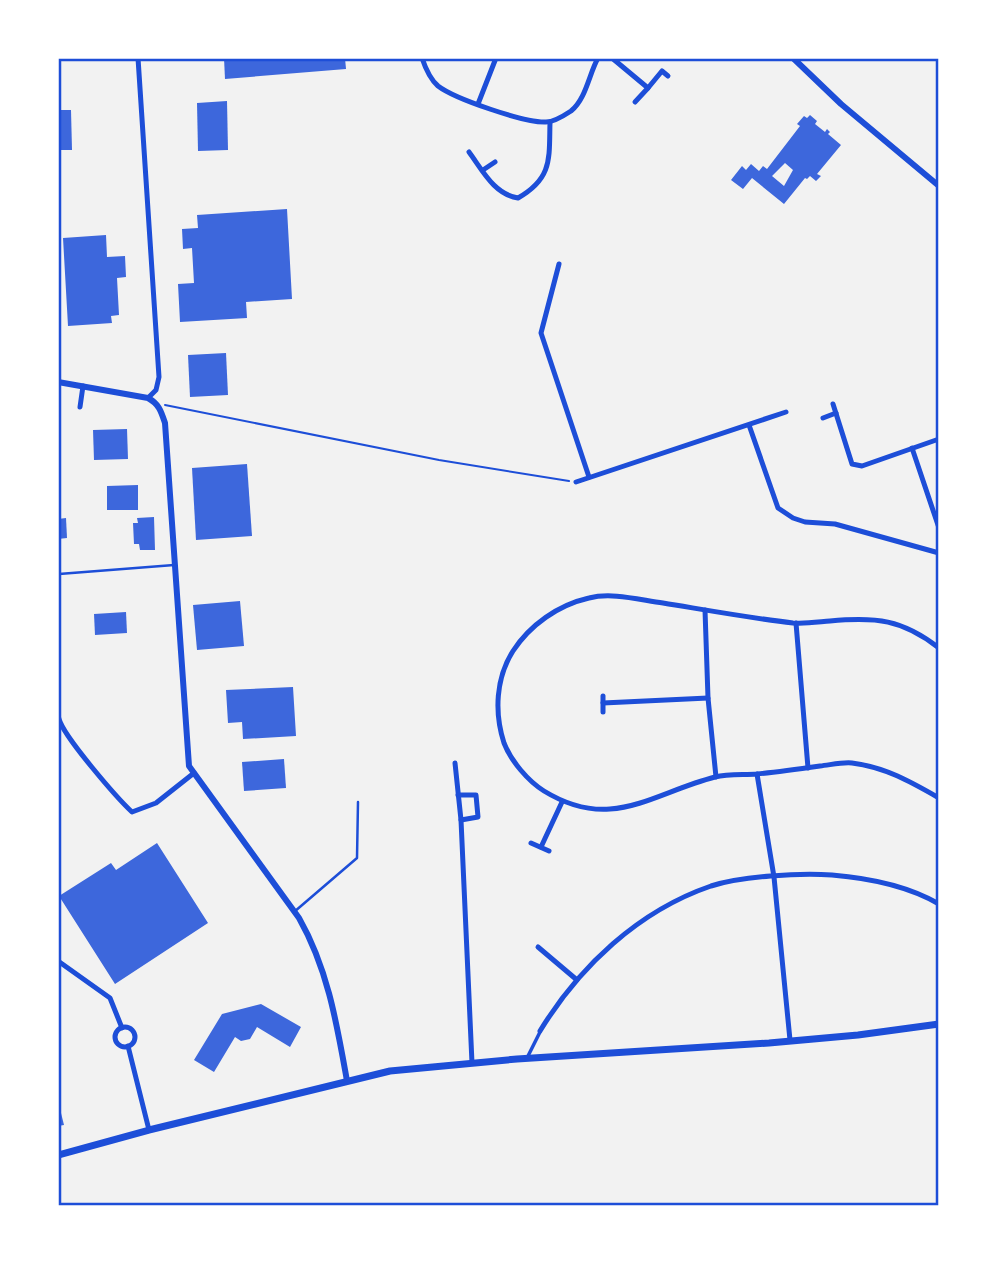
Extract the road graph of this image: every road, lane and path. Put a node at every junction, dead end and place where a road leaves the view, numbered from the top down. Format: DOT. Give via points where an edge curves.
graph roads {
  1 [pos="138,58"];
  2 [pos="422,58"];
  3 [pos="496,58"];
  4 [pos="598,58"];
  5 [pos="612,58"];
  6 [pos="793,58"];
  7 [pos="668,76"];
  8 [pos="648,88"];
  9 [pos="635,102"];
  10 [pos="478,104"];
  11 [pos="550,122"];
  12 [pos="469,152"];
  13 [pos="495,162"];
  14 [pos="483,170"];
  15 [pos="939,186"];
  16 [pos="559,264"];
  17 [pos="58,382"];
  18 [pos="83,386"];
  19 [pos="148,398"];
  20 [pos="158,403"];
  21 [pos="833,404"];
  22 [pos="80,407"];
  23 [pos="786,412"];
  24 [pos="836,413"];
  25 [pos="823,418"];
  26 [pos="749,425"];
  27 [pos="939,439"];
  28 [pos="912,448"];
  29 [pos="589,477"];
  30 [pos="576,482"];
  31 [pos="939,528"];
  32 [pos="939,553"];
  33 [pos="176,565"];
  34 [pos="59,573"];
  35 [pos="705,610"];
  36 [pos="796,623"];
  37 [pos="939,648"];
  38 [pos="603,696"];
  39 [pos="708,698"];
  40 [pos="603,704"];
  41 [pos="58,708"];
  42 [pos="603,712"];
  43 [pos="455,763"];
  44 [pos="808,768"];
  45 [pos="194,773"];
  46 [pos="757,774"];
  47 [pos="716,777"];
  48 [pos="458,794"];
  49 [pos="939,798"];
  50 [pos="358,802"];
  51 [pos="562,802"];
  52 [pos="461,820"];
  53 [pos="531,843"];
  54 [pos="541,847"];
  55 [pos="549,851"];
  56 [pos="774,877"];
  57 [pos="939,904"];
  58 [pos="294,912"];
  59 [pos="538,947"];
  60 [pos="58,961"];
  61 [pos="577,980"];
  62 [pos="939,1024"];
  63 [pos="122,1028"];
  64 [pos="540,1031"];
  65 [pos="790,1040"];
  66 [pos="128,1046"];
  67 [pos="527,1058"];
  68 [pos="472,1063"];
  69 [pos="347,1082"];
  70 [pos="149,1130"];
  71 [pos="58,1156"];
  1 -- 19 [label="street" via="159,376 156,390"];
  2 -- 10 [label="street" via="438,85"];
  3 -- 10 [label="street"];
  4 -- 11 [label="street" via="572,110"];
  5 -- 8 [label="street"];
  6 -- 15 [label="street"];
  7 -- 8 [label="street" via="662,71"];
  8 -- 9 [label="street"];
  10 -- 11 [label="street"];
  11 -- 14 [label="street" via="550,160 536,186 518,198 505,195"];
  12 -- 14 [label="street"];
  13 -- 14 [label="street"];
  16 -- 29 [label="street" via="541,333"];
  17 -- 18 [label="street"];
  18 -- 19 [label="street"];
  18 -- 22 [label="street"];
  19 -- 20 [label="street"];
  20 -- 30 [label="path" via="439,460"];
  20 -- 33 [label="street" via="165,423"];
  21 -- 24 [label="street"];
  23 -- 26 [label="street"];
  24 -- 25 [label="street"];
  24 -- 28 [label="street" via="852,464 862,466"];
  26 -- 29 [label="street"];
  26 -- 32 [label="street" via="778,508 806,522 835,524"];
  27 -- 28 [label="street"];
  28 -- 31 [label="street"];
  29 -- 30 [label="street"];
  33 -- 34 [label="lane"];
  33 -- 45 [label="street" via="189,766"];
  35 -- 36 [label="street"];
  35 -- 39 [label="street"];
  35 -- 51 [label="street" via="590,597 538,622 520,641 507,661 498,691 505,744 527,778"];
  36 -- 37 [label="street" via="892,621"];
  36 -- 44 [label="street"];
  38 -- 40 [label="street"];
  39 -- 40 [label="street"];
  39 -- 47 [label="street"];
  40 -- 42 [label="street"];
  41 -- 45 [label="street" via="59,721 78,748 132,812 156,803"];
  43 -- 48 [label="street"];
  44 -- 46 [label="street"];
  44 -- 49 [label="street" via="849,762 880,769"];
  45 -- 58 [label="street"];
  46 -- 47 [label="street"];
  46 -- 56 [label="street"];
  47 -- 51 [label="street" via="611,810"];
  48 -- 52 [label="street"];
  48 -- 52 [label="street" via="476,794 478,817"];
  50 -- 58 [label="lane" via="357,858"];
  51 -- 54 [label="street"];
  52 -- 68 [label="street"];
  53 -- 54 [label="street"];
  54 -- 55 [label="street"];
  56 -- 57 [label="street" via="807,873 855,877"];
  56 -- 61 [label="street" via="712,886 675,901 609,946"];
  56 -- 65 [label="street"];
  58 -- 69 [label="street" via="312,941 327,983"];
  59 -- 61 [label="street"];
  60 -- 63 [label="street" via="110,998"];
  61 -- 64 [label="street"];
  62 -- 65 [label="main road"];
  63 -- 66 [label="street" via="135,1035"];
  63 -- 66 [label="street" via="115,1039"];
  64 -- 67 [label="street"];
  65 -- 67 [label="main road"];
  66 -- 70 [label="street"];
  67 -- 68 [label="main road"];
  68 -- 69 [label="main road" via="390,1071"];
  69 -- 70 [label="main road"];
  70 -- 71 [label="main road"];
}
